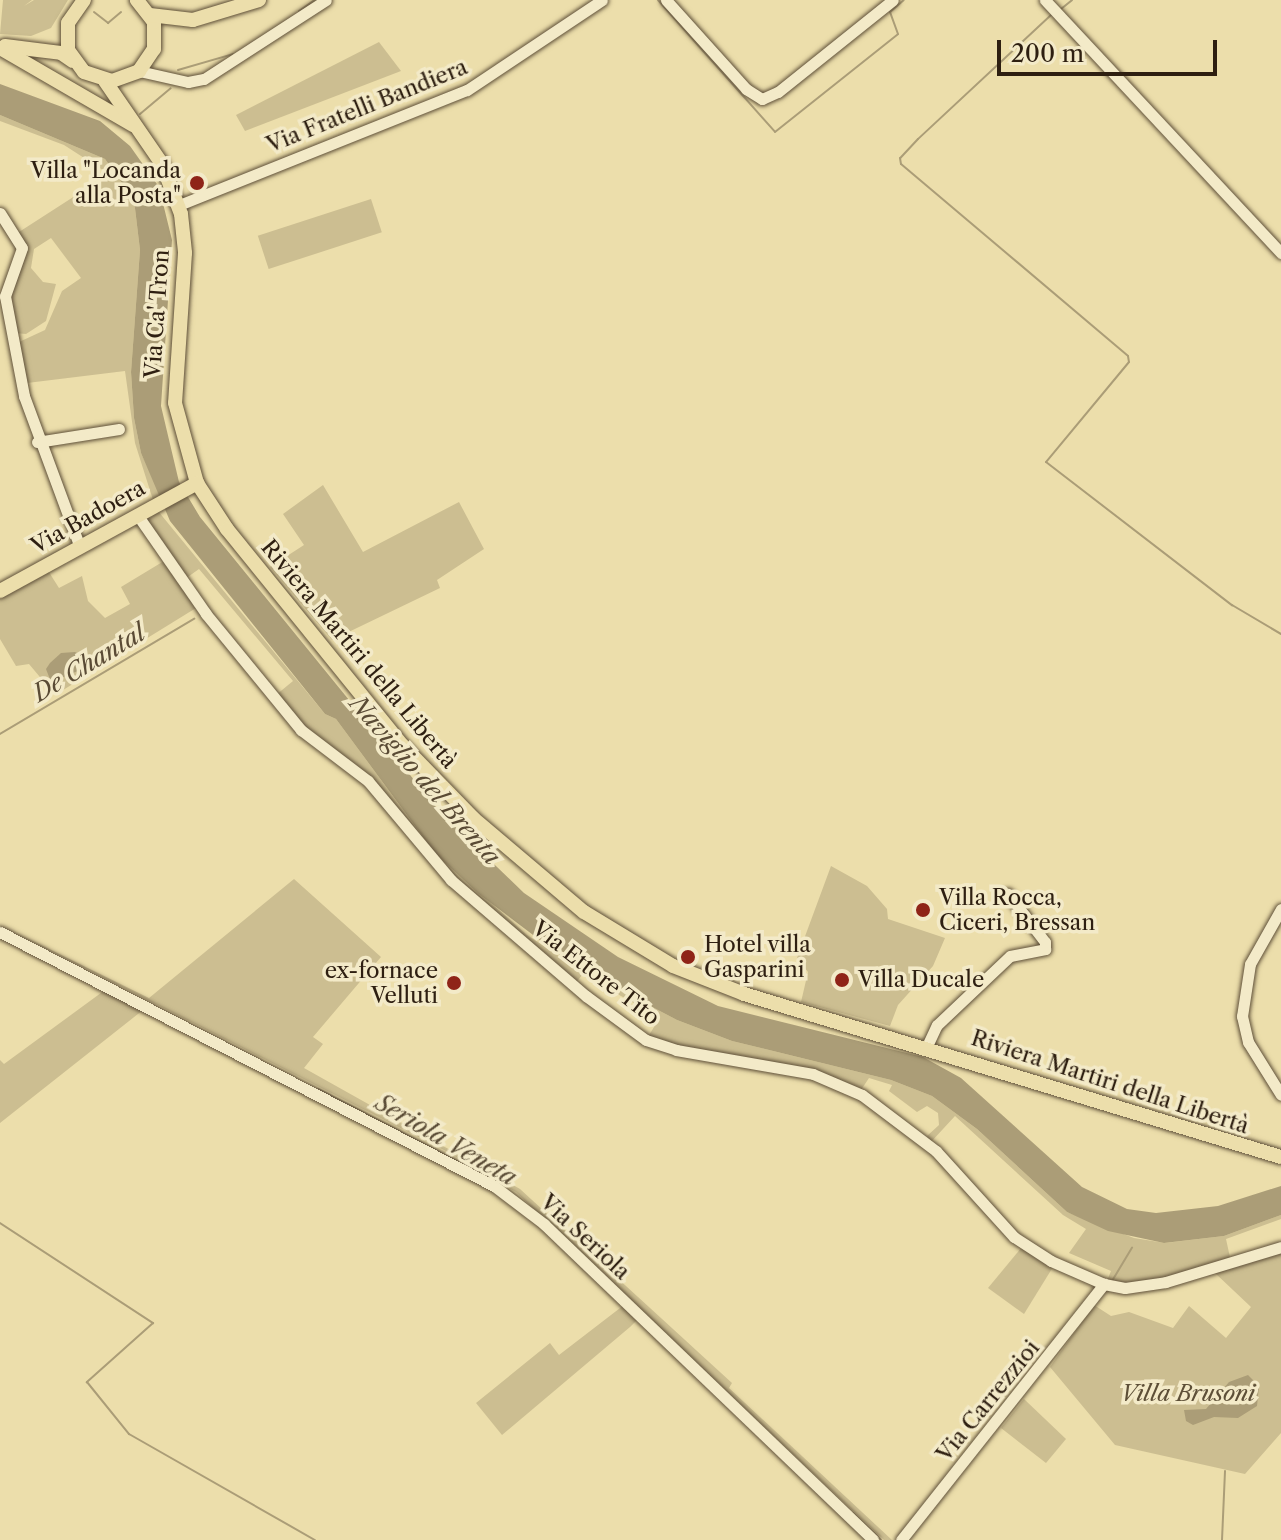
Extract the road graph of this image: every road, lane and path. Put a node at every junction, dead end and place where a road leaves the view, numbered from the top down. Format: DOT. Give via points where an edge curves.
graph roads {
  1 [pos="84,0"];
  2 [pos="259,0"];
  3 [pos="326,0"];
  4 [pos="602,0"];
  5 [pos="666,0"];
  6 [pos="893,0"];
  7 [pos="1045,0"];
  8 [pos="143,5"];
  9 [pos="193,20"];
  10 [pos="67,29"];
  11 [pos="0,46"];
  12 [pos="154,48"];
  13 [pos="20,49"];
  14 [pos="74,61"];
  15 [pos="135,74"];
  16 [pos="165,74"];
  17 [pos="105,81"];
  18 [pos="126,111"];
  19 [pos="134,126"];
  20 [pos="179,205"];
  21 [pos="0,213"];
  22 [pos="1281,253"];
  23 [pos="119,429"];
  24 [pos="37,442"];
  25 [pos="191,487"];
  26 [pos="138,516"];
  27 [pos="80,547"];
  28 [pos="0,591"];
  29 [pos="1008,894"];
  30 [pos="1281,909"];
  31 [pos="0,932"];
  32 [pos="927,1046"];
  33 [pos="1281,1095"];
  34 [pos="1281,1157"];
  35 [pos="1281,1247"];
  36 [pos="1104,1284"];
  37 [pos="873,1540"];
  38 [pos="901,1540"];
  1 -- 10 [label="main road"];
  2 -- 9 [label="main road"];
  3 -- 16 [label="street" via="209,77 188,82"];
  4 -- 20 [label="street, Via Fratelli Bandiera" via="460,93"];
  5 -- 6 [label="street" via="746,89 762,99 778,92"];
  7 -- 22 [label="street"];
  8 -- 9 [label="main road"];
  8 -- 12 [label="main road"];
  9 -- 12 [label="main road"];
  10 -- 13 [label="main road" via="49,42"];
  10 -- 14 [label="main road"];
  11 -- 13 [label="main road"];
  11 -- 19 [label="main road"];
  12 -- 15 [label="main road"];
  12 -- 16 [label="street"];
  13 -- 14 [label="main road" via="61,53"];
  14 -- 17 [label="main road"];
  15 -- 16 [label="street"];
  15 -- 17 [label="main road"];
  15 -- 18 [label="main road" via="125,90"];
  17 -- 18 [label="main road, Via Ca' Tron"];
  18 -- 19 [label="main road, Via Ca' Tron"];
  19 -- 20 [label="main road, Via Ca' Tron" via="162,164"];
  20 -- 25 [label="main road, Via Ca' Tron" via="185,253 175,403"];
  21 -- 24 [label="street" via="22,248 5,301"];
  23 -- 24 [label="street"];
  24 -- 27 [label="street"];
  25 -- 26 [label="main road, Via Badoera"];
  25 -- 32 [label="main road, Riviera Martiri della Libertà" via="416,761 564,897 624,940 673,966 744,994"];
  26 -- 27 [label="main road, Via Badoera"];
  26 -- 36 [label="street, Via Ettore Tito" via="206,614 301,730 368,781 451,880 586,996 646,1040 813,1074 862,1095 936,1151 1014,1237 1051,1261"];
  27 -- 28 [label="main road, Via Badoera"];
  29 -- 32 [label="street, Riviera Martiri della Libertà" via="1046,945 1040,953 1010,956 937,1025"];
  30 -- 33 [label="street" via="1250,964 1242,1016 1248,1042"];
  31 -- 37 [label="street, Via Seriola" via="494,1186 570,1249"];
  32 -- 34 [label="main road, Riviera Martiri della Libertà"];
  35 -- 36 [label="street, Via Ettore Tito" via="1166,1282 1125,1288"];
  36 -- 38 [label="street, Via Carrezzioi"];
}
